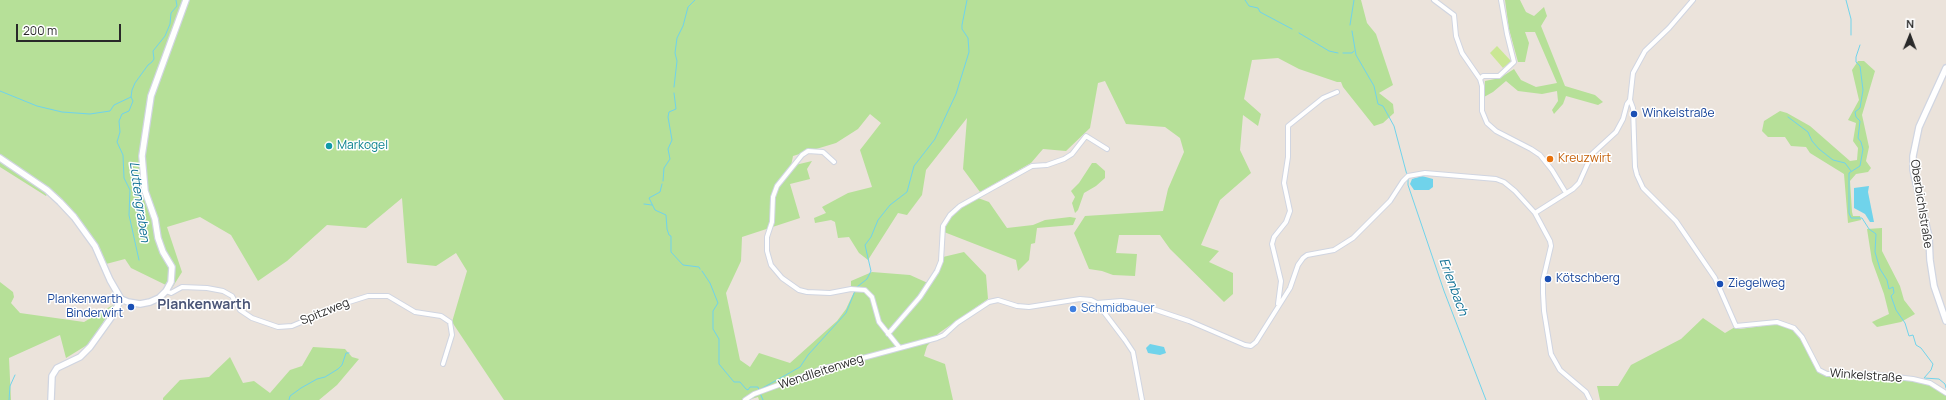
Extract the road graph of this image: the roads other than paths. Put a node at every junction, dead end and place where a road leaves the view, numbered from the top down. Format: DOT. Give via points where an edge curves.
graph roads {
  1 [pos="186,0"];
  2 [pos="1434,0"];
  3 [pos="1501,0"];
  4 [pos="1693,0"];
  5 [pos="1946,68"];
  6 [pos="1480,79"];
  7 [pos="1337,92"];
  8 [pos="1630,100"];
  9 [pos="1107,149"];
  10 [pos="0,158"];
  11 [pos="834,162"];
  12 [pos="1566,193"];
  13 [pos="1535,213"];
  14 [pos="166,292"];
  15 [pos="121,299"];
  16 [pos="1097,303"];
  17 [pos="1278,304"];
  18 [pos="1946,321"];
  19 [pos="888,334"];
  20 [pos="899,347"];
  21 [pos="443,364"];
  22 [pos="1946,393"];
  23 [pos="51,400"];
  24 [pos="745,400"];
  25 [pos="1142,400"];
  26 [pos="1590,400"];
  1 -- 14 [label="main road" via="151,96 142,156 145,191 155,219 158,238 172,267 172,280"];
  2 -- 6 [label="street" via="1454,15 1456,36 1462,52"];
  3 -- 6 [label="street" via="1514,62 1499,76 1485,76"];
  4 -- 8 [label="street, Winkelstraße" via="1640,58 1633,73"];
  5 -- 18 [label="main road, Oberbichlstraße" via="1919,127 1913,156 1929,237 1934,286"];
  6 -- 12 [label="street" via="1482,111 1487,123 1496,131 1540,155"];
  7 -- 17 [label="street" via="1323,98 1288,126 1288,157 1284,183 1290,211 1272,244 1281,281"];
  8 -- 12 [label="street" via="1616,132 1592,154 1579,183"];
  8 -- 22 [label="street, Winkelstraße" via="1633,108 1636,171 1643,188 1672,216 1715,278 1736,326 1778,322 1794,328 1802,337 1819,370 1827,374 1872,374 1913,379 1930,383"];
  9 -- 19 [label="street" via="1086,136 1072,154 1064,159 1047,165 1032,166 960,206 943,226 941,261 937,271 920,297"];
  10 -- 15 [label="main road" via="47,190 69,212 94,246"];
  11 -- 19 [label="street" via="823,152 802,154 776,186 772,222 767,237 768,258 775,272 799,290 830,293 851,289 865,290 872,297 879,322"];
  12 -- 13 [label="street"];
  13 -- 17 [label="street" via="1515,191 1498,179 1413,174 1404,179 1390,201 1353,238 1334,250 1302,258 1290,288"];
  13 -- 26 [label="street" via="1551,246 1543,280 1543,293 1551,354 1560,370 1586,392"];
  14 -- 15 [label="main road" via="154,301 144,304"];
  14 -- 21 [label="street, Spitzweg" via="171,293 182,287 222,291 232,296 240,310 252,318 278,326 292,326 352,301 385,296 415,312 441,316 450,322 452,335"];
  15 -- 23 [label="main road" via="90,347 80,356 57,368 52,376"];
  16 -- 17 [label="street, Wendlleitenweg" via="1135,303 1189,321 1249,346 1256,342"];
  16 -- 20 [label="street, Wendlleitenweg" via="1080,299 1023,307 998,300 989,302 942,336"];
  16 -- 25 [label="street" via="1132,352"];
  19 -- 20 [label="street"];
  20 -- 24 [label="street, Wendlleitenweg" via="822,369"];
}
